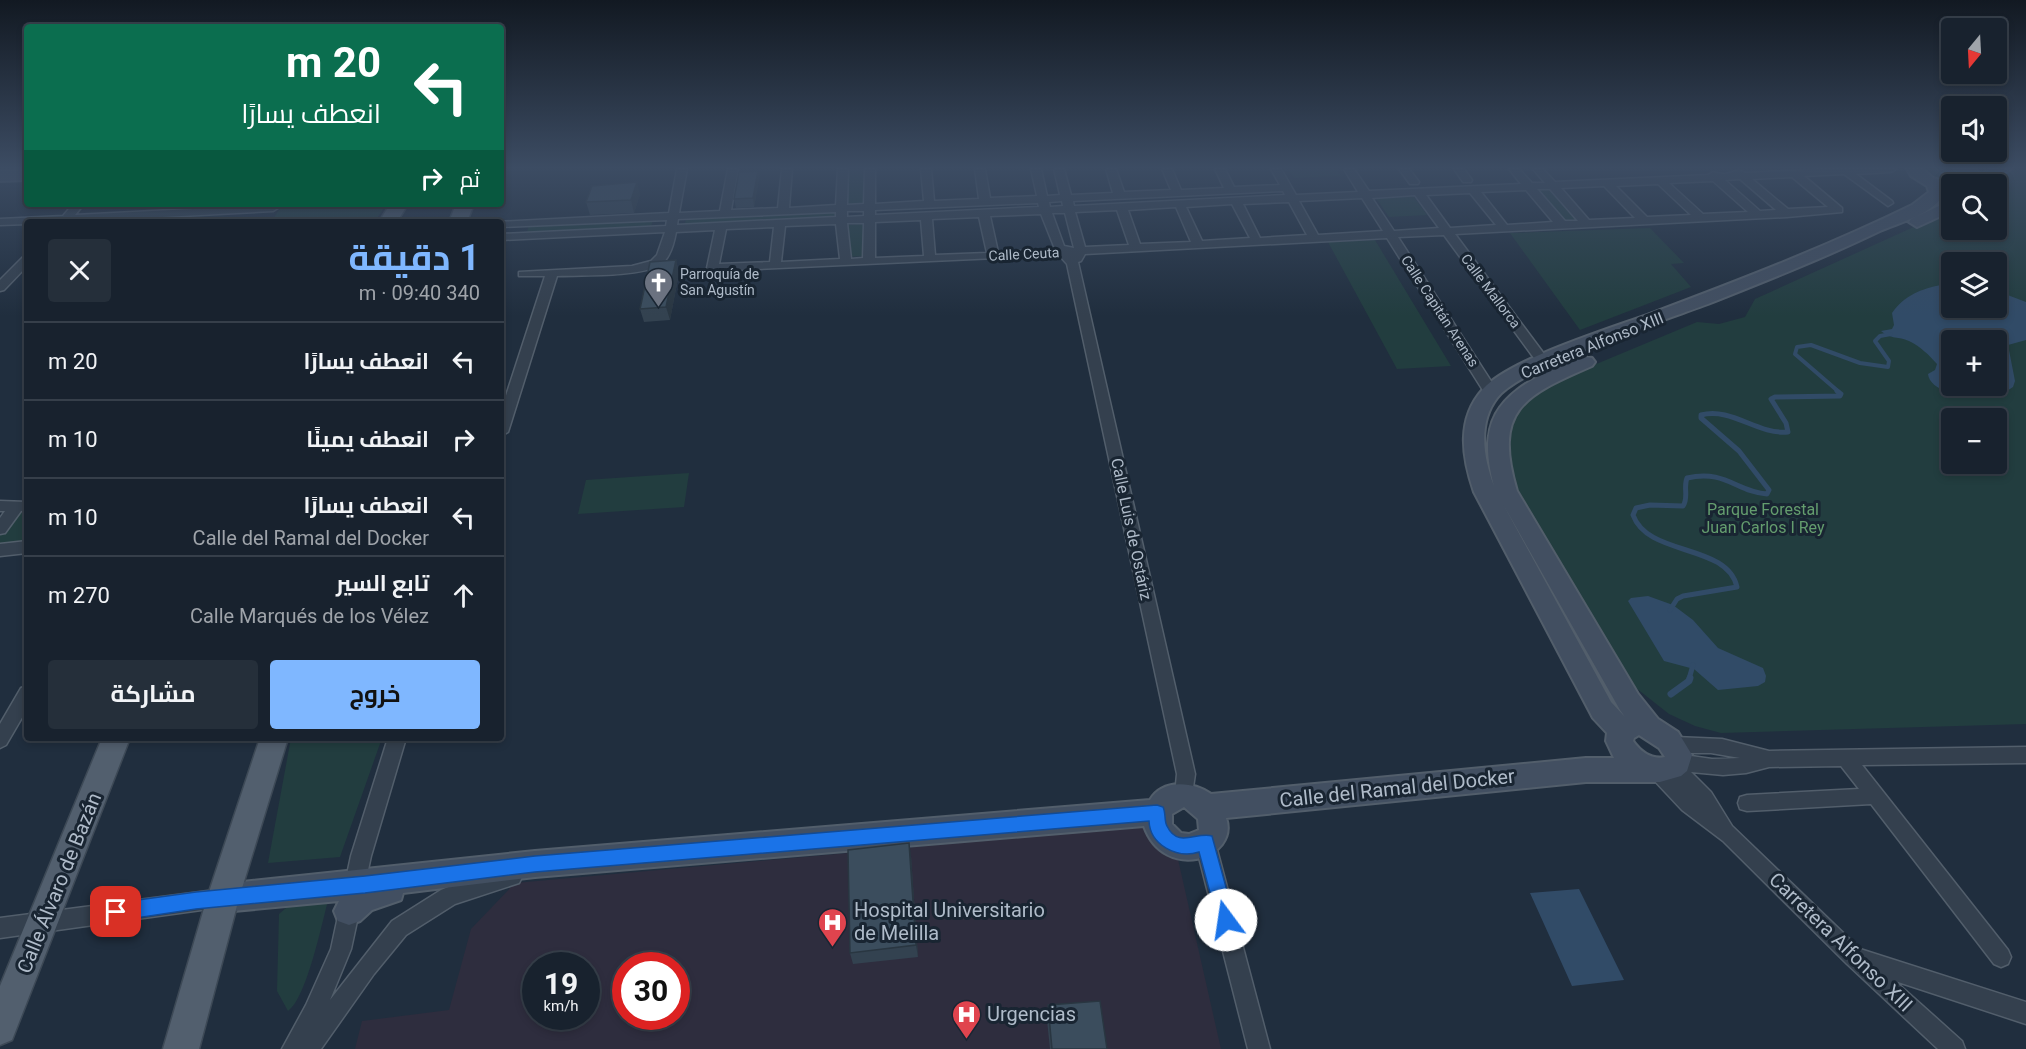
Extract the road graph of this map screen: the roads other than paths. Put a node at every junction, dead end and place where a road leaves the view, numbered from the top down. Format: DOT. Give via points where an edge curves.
graph roads {
  1 [pos="170,218"];
  2 [pos="674,218"];
  3 [pos="699,218"];
  4 [pos="871,218"];
  5 [pos="926,218"];
  6 [pos="987,218"];
  7 [pos="1049,218"];
  8 [pos="1071,218"];
  9 [pos="1126,218"];
  10 [pos="1186,218"];
  11 [pos="1245,218"];
  12 [pos="1304,218"];
  13 [pos="1380,218"];
  14 [pos="1438,218"];
  15 [pos="1495,218"];
  16 [pos="1556,218"];
  17 [pos="1581,218"];
  18 [pos="1701,218"];
  19 [pos="1894,218"];
  20 [pos="1925,218"];
  21 [pos="121,219"];
  22 [pos="841,220"];
  23 [pos="1644,220"];
  24 [pos="24,221"];
  25 [pos="0,222"];
  26 [pos="673,222"];
  27 [pos="780,223"];
  28 [pos="1586,223"];
  29 [pos="504,224"];
  30 [pos="1561,224"];
  31 [pos="721,226"];
  32 [pos="1503,228"];
  33 [pos="1446,230"];
  34 [pos="1390,233"];
  35 [pos="504,237"];
  36 [pos="1314,237"];
  37 [pos="1256,240"];
  38 [pos="1197,243"];
  39 [pos="1135,247"];
  40 [pos="1062,252"];
  41 [pos="993,255"];
  42 [pos="1077,257"];
  43 [pos="930,259"];
  44 [pos="869,261"];
  45 [pos="846,262"];
  46 [pos="24,263"];
  47 [pos="24,264"];
  48 [pos="775,265"];
  49 [pos="0,266"];
  50 [pos="552,273"];
  51 [pos="523,274"];
  52 [pos="0,287"];
  53 [pos="1544,362"];
  54 [pos="1491,392"];
  55 [pos="504,423"];
  56 [pos="0,506"];
  57 [pos="22,506"];
  58 [pos="0,529"];
  59 [pos="24,547"];
  60 [pos="0,549"];
  61 [pos="24,698"];
  62 [pos="1648,726"];
  63 [pos="0,740"];
  64 [pos="115,741"];
  65 [pos="273,741"];
  66 [pos="396,741"];
  67 [pos="1622,742"];
  68 [pos="2026,755"];
  69 [pos="1846,758"];
  70 [pos="1666,763"];
  71 [pos="1586,770"];
  72 [pos="1875,796"];
  73 [pos="1196,801"];
  74 [pos="1747,803"];
  75 [pos="1157,812"];
  76 [pos="1205,842"];
  77 [pos="535,864"];
  78 [pos="223,898"];
  79 [pos="352,898"];
  80 [pos="44,923"];
  81 [pos="0,928"];
  82 [pos="1854,957"];
  83 [pos="2001,957"];
  84 [pos="2026,1013"];
  85 [pos="0,1028"];
  86 [pos="181,1049"];
  87 [pos="293,1049"];
  88 [pos="308,1049"];
  89 [pos="1260,1049"];
  90 [pos="1954,1049"];
  1 -- 21 [label="street"];
  2 -- 26 [label="street"];
  3 -- 26 [label="street"];
  4 -- 22 [label="street"];
  4 -- 44 [label="street"];
  5 -- 43 [label="street"];
  6 -- 41 [label="street"];
  7 -- 40 [label="street"];
  8 -- 42 [label="street, Calle Luis de Ostáriz"];
  9 -- 39 [label="street"];
  10 -- 38 [label="street"];
  11 -- 37 [label="street"];
  12 -- 36 [label="street"];
  13 -- 34 [label="street, Calle Capitán Arenas"];
  14 -- 33 [label="street, Calle Mallorca"];
  15 -- 32 [label="street"];
  16 -- 30 [label="street"];
  17 -- 28 [label="street"];
  18 -- 23 [label="street, Calle Ceuta"];
  19 -- 53 [label="main road, Carretera Alfonso XIII" via="1733,288"];
  20 -- 62 [label="main road, Carretera Alfonso XIII" via="1555,374 1521,394 1506,411 1497,452 1506,492 1629,702"];
  22 -- 27 [label="street"];
  22 -- 45 [label="street"];
  23 -- 28 [label="street, Calle Ceuta"];
  24 -- 25 [label="street"];
  26 -- 29 [label="street"];
  26 -- 31 [label="street"];
  26 -- 35 [label="street"];
  26 -- 50 [label="street" via="662,257 645,267"];
  27 -- 31 [label="street"];
  27 -- 48 [label="street"];
  28 -- 30 [label="street, Calle Ceuta"];
  30 -- 32 [label="street, Calle Ceuta"];
  31 -- 48 [label="street, Calle Ceuta" via="713,268"];
  32 -- 33 [label="street, Calle Ceuta"];
  33 -- 34 [label="street, Calle Ceuta"];
  33 -- 53 [label="street, Calle Mallorca"];
  34 -- 36 [label="street, Calle Ceuta"];
  34 -- 54 [label="street, Calle Capitán Arenas"];
  36 -- 37 [label="street, Calle Ceuta"];
  37 -- 38 [label="street, Calle Ceuta"];
  38 -- 39 [label="street, Calle Ceuta"];
  39 -- 42 [label="street, Calle Ceuta"];
  40 -- 41 [label="street, Calle Ceuta"];
  40 -- 42 [label="street, Calle Ceuta"];
  41 -- 43 [label="street, Calle Ceuta"];
  42 -- 73 [label="street, Calle Luis de Ostáriz" via="1186,774"];
  43 -- 44 [label="street, Calle Ceuta"];
  44 -- 45 [label="street, Calle Ceuta"];
  45 -- 48 [label="street, Calle Ceuta"];
  46 -- 49 [label="street"];
  47 -- 52 [label="street"];
  50 -- 51 [label="street"];
  50 -- 55 [label="street"];
  53 -- 54 [label="main road, Carretera Alfonso XIII"];
  54 -- 67 [label="main road, Carretera Alfonso XIII" via="1478,416 1472,440 1485,492"];
  56 -- 57 [label="street"];
  57 -- 58 [label="street"];
  59 -- 60 [label="street"];
  61 -- 63 [label="street"];
  62 -- 67 [label="main road, Calle del Ramal del Docker" via="1632,725"];
  62 -- 70 [label="main road, Carretera Alfonso XIII" via="1659,731"];
  64 -- 80 [label="main road, Calle Álvaro de Bazán"];
  65 -- 78 [label="main road"];
  66 -- 79 [label="street" via="360,856"];
  67 -- 70 [label="main road, Carretera Alfonso XIII" via="1639,765"];
  67 -- 71 [label="main road, Calle del Ramal del Docker"];
  68 -- 69 [label="street"];
  69 -- 70 [label="street" via="1769,759 1718,768"];
  69 -- 72 [label="street"];
  70 -- 71 [label="main road, Calle del Ramal del Docker"];
  70 -- 82 [label="street, Carretera Alfonso XIII" via="1689,804 1730,835"];
  71 -- 73 [label="main road, Calle del Ramal del Docker"];
  72 -- 74 [label="street"];
  72 -- 83 [label="street"];
  73 -- 75 [label="main road" via="1164,801"];
  73 -- 76 [label="main road" via="1212,814 1214,829"];
  75 -- 76 [label="main road" via="1158,829 1170,842 1188,847"];
  75 -- 77 [label="main road"];
  76 -- 89 [label="street"];
  77 -- 79 [label="main road" via="490,878"];
  77 -- 88 [label="street" via="514,876 448,897 399,928"];
  78 -- 79 [label="main road"];
  78 -- 80 [label="street"];
  78 -- 86 [label="main road"];
  79 -- 87 [label="street" via="341,949 314,1013"];
  80 -- 81 [label="street"];
  80 -- 85 [label="main road, Calle Álvaro de Bazán"];
  82 -- 84 [label="street"];
  82 -- 90 [label="street, Carretera Alfonso XIII"];
}
